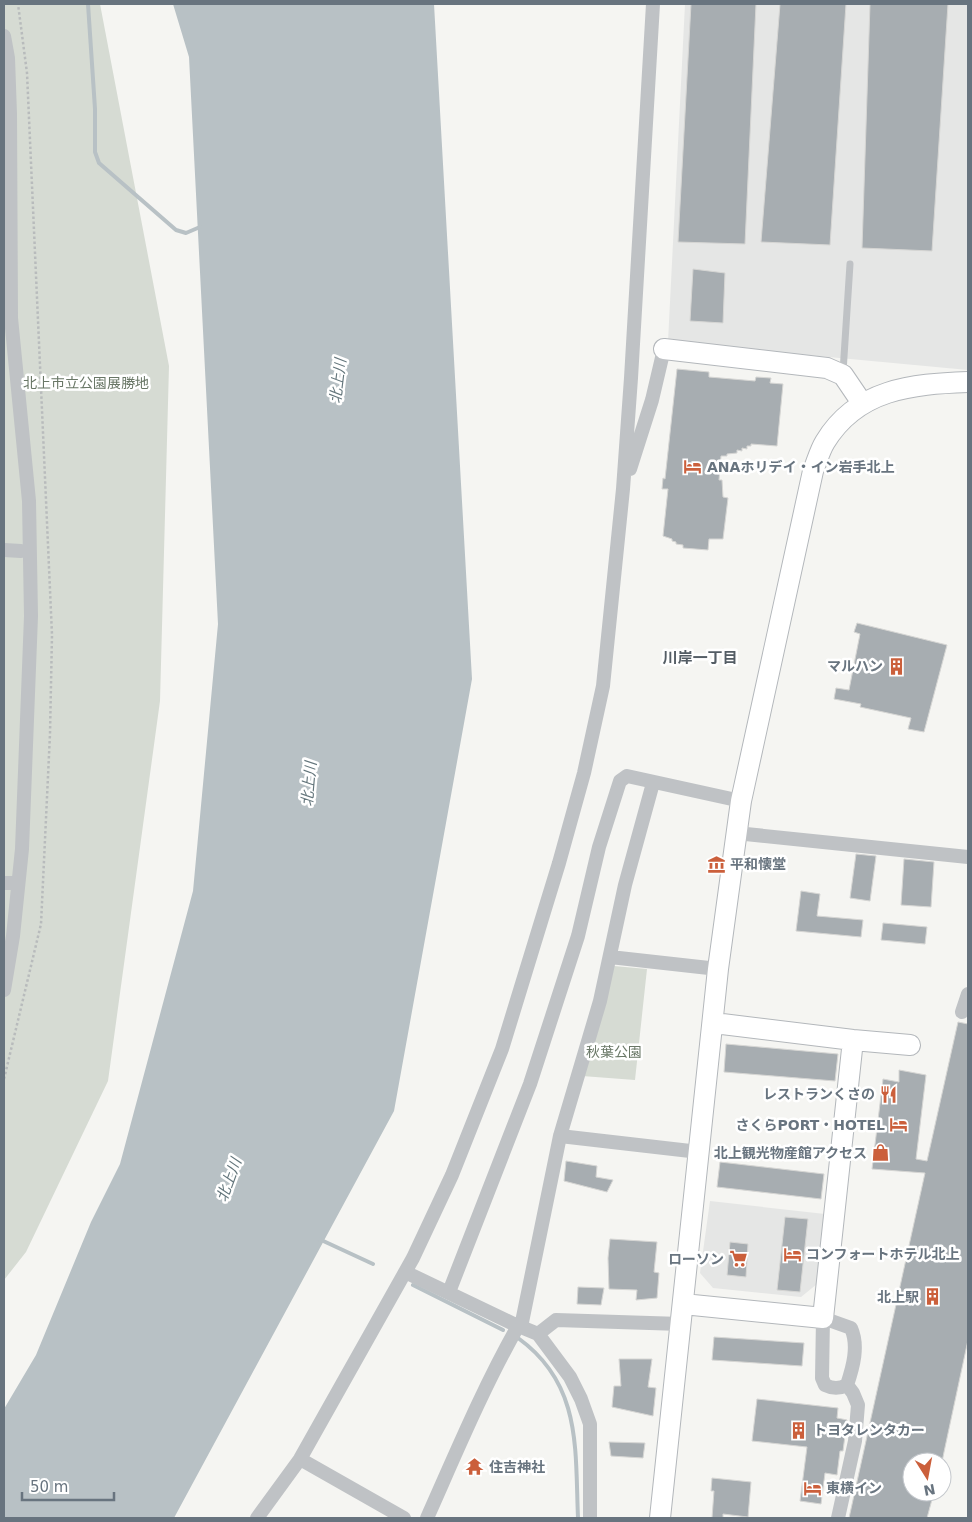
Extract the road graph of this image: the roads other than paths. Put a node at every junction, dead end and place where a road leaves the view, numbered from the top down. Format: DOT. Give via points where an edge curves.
graph roads {
  1 [pos="653,4"];
  2 [pos="4,36"];
  3 [pos="6,100"];
  4 [pos="850,264"];
  5 [pos="7,318"];
  6 [pos="664,349"];
  7 [pos="843,375"];
  8 [pos="968,382"];
  9 [pos="862,403"];
  10 [pos="623,489"];
  11 [pos="4,550"];
  12 [pos="21,551"];
  13 [pos="653,783"];
  14 [pos="741,801"];
  15 [pos="736,833"];
  16 [pos="968,857"];
  17 [pos="4,883"];
  18 [pos="18,883"];
  19 [pos="610,957"];
  20 [pos="718,969"];
  21 [pos="4,984"];
  22 [pos="968,994"];
  23 [pos="962,1012"];
  24 [pos="714,1023"];
  25 [pos="853,1040"];
  26 [pos="910,1045"];
  27 [pos="560,1136"];
  28 [pos="700,1152"];
  29 [pos="405,1272"];
  30 [pos="449,1292"];
  31 [pos="682,1304"];
  32 [pos="823,1318"];
  33 [pos="681,1324"];
  34 [pos="538,1334"];
  35 [pos="847,1385"];
  36 [pos="300,1459"];
  37 [pos="257,1518"];
  38 [pos="404,1518"];
  39 [pos="427,1518"];
  40 [pos="590,1518"];
  41 [pos="660,1518"];
  42 [pos="838,1518"];
  1 -- 10 [label="street"];
  2 -- 3 [label="street" via="8,58"];
  3 -- 5 [label="street"];
  4 -- 7 [label="lane"];
  5 -- 18 [label="street" via="29,502 32,616"];
  6 -- 7 [label="street" via="827,368"];
  6 -- 10 [label="street" via="652,400"];
  7 -- 9 [label="street"];
  8 -- 9 [label="street" via="894,390"];
  9 -- 14 [label="street" via="840,421 824,443 814,471"];
  10 -- 29 [label="street" via="603,686 560,863 502,1049 452,1175"];
  11 -- 12 [label="street"];
  13 -- 14 [label="street"];
  13 -- 19 [label="street"];
  13 -- 30 [label="street" via="627,776 620,781 599,847 578,936 530,1084"];
  14 -- 15 [label="street"];
  15 -- 16 [label="street"];
  15 -- 20 [label="street"];
  17 -- 18 [label="street"];
  18 -- 21 [label="street"];
  19 -- 20 [label="street"];
  19 -- 27 [label="street"];
  20 -- 24 [label="street"];
  22 -- 23 [label="street"];
  24 -- 25 [label="street"];
  24 -- 28 [label="street"];
  25 -- 26 [label="street"];
  25 -- 32 [label="street"];
  27 -- 28 [label="street"];
  27 -- 34 [label="street" via="521,1327"];
  28 -- 31 [label="street"];
  29 -- 30 [label="street"];
  29 -- 36 [label="street"];
  30 -- 39 [label="street" via="518,1326 497,1363"];
  31 -- 32 [label="street"];
  31 -- 33 [label="street"];
  32 -- 35 [label="street" via="851,1328 855,1336 852,1370"];
  32 -- 35 [label="street" via="824,1385 840,1388"];
  33 -- 34 [label="street" via="556,1320"];
  33 -- 41 [label="street"];
  34 -- 40 [label="street" via="570,1377 590,1424"];
  35 -- 42 [label="street" via="858,1405 855,1441"];
  36 -- 37 [label="street"];
  36 -- 38 [label="street"];
}
